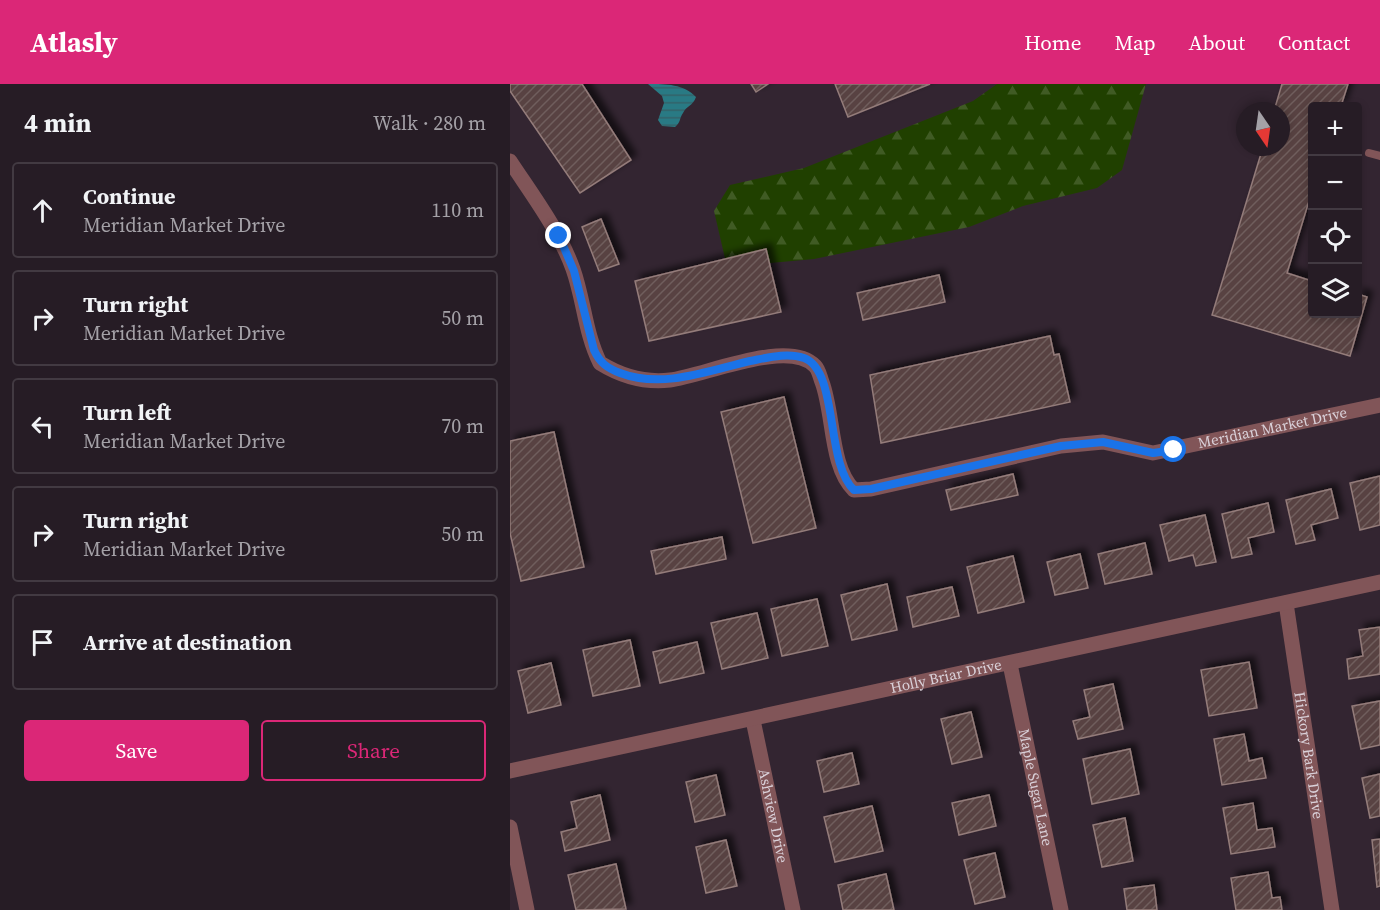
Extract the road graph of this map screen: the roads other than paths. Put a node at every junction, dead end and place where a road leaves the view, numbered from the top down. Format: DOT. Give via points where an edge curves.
graph roads {
  1 [pos="1370,153"];
  2 [pos="1380,156"];
  3 [pos="510,161"];
  4 [pos="1380,405"];
  5 [pos="1380,582"];
  6 [pos="1286,603"];
  7 [pos="1010,664"];
  8 [pos="753,720"];
  9 [pos="510,771"];
  10 [pos="510,827"];
  11 [pos="527,910"];
  12 [pos="793,910"];
  13 [pos="1060,910"];
  14 [pos="1332,910"];
  1 -- 2 [label="lane"];
  3 -- 4 [label="street, Meridian Market Drive" via="559,236 574,271 585,321 600,363 636,379 669,380 770,357 804,358 817,367 827,395 844,481 854,490 1061,446 1103,442 1164,452"];
  5 -- 6 [label="street, Holly Briar Drive"];
  6 -- 7 [label="street, Holly Briar Drive"];
  6 -- 14 [label="street, Hickory Bark Drive"];
  7 -- 8 [label="street, Holly Briar Drive"];
  7 -- 13 [label="street, Maple Sugar Lane"];
  8 -- 9 [label="street, Holly Briar Drive"];
  8 -- 12 [label="street, Ashview Drive"];
  10 -- 11 [label="street"];
}
